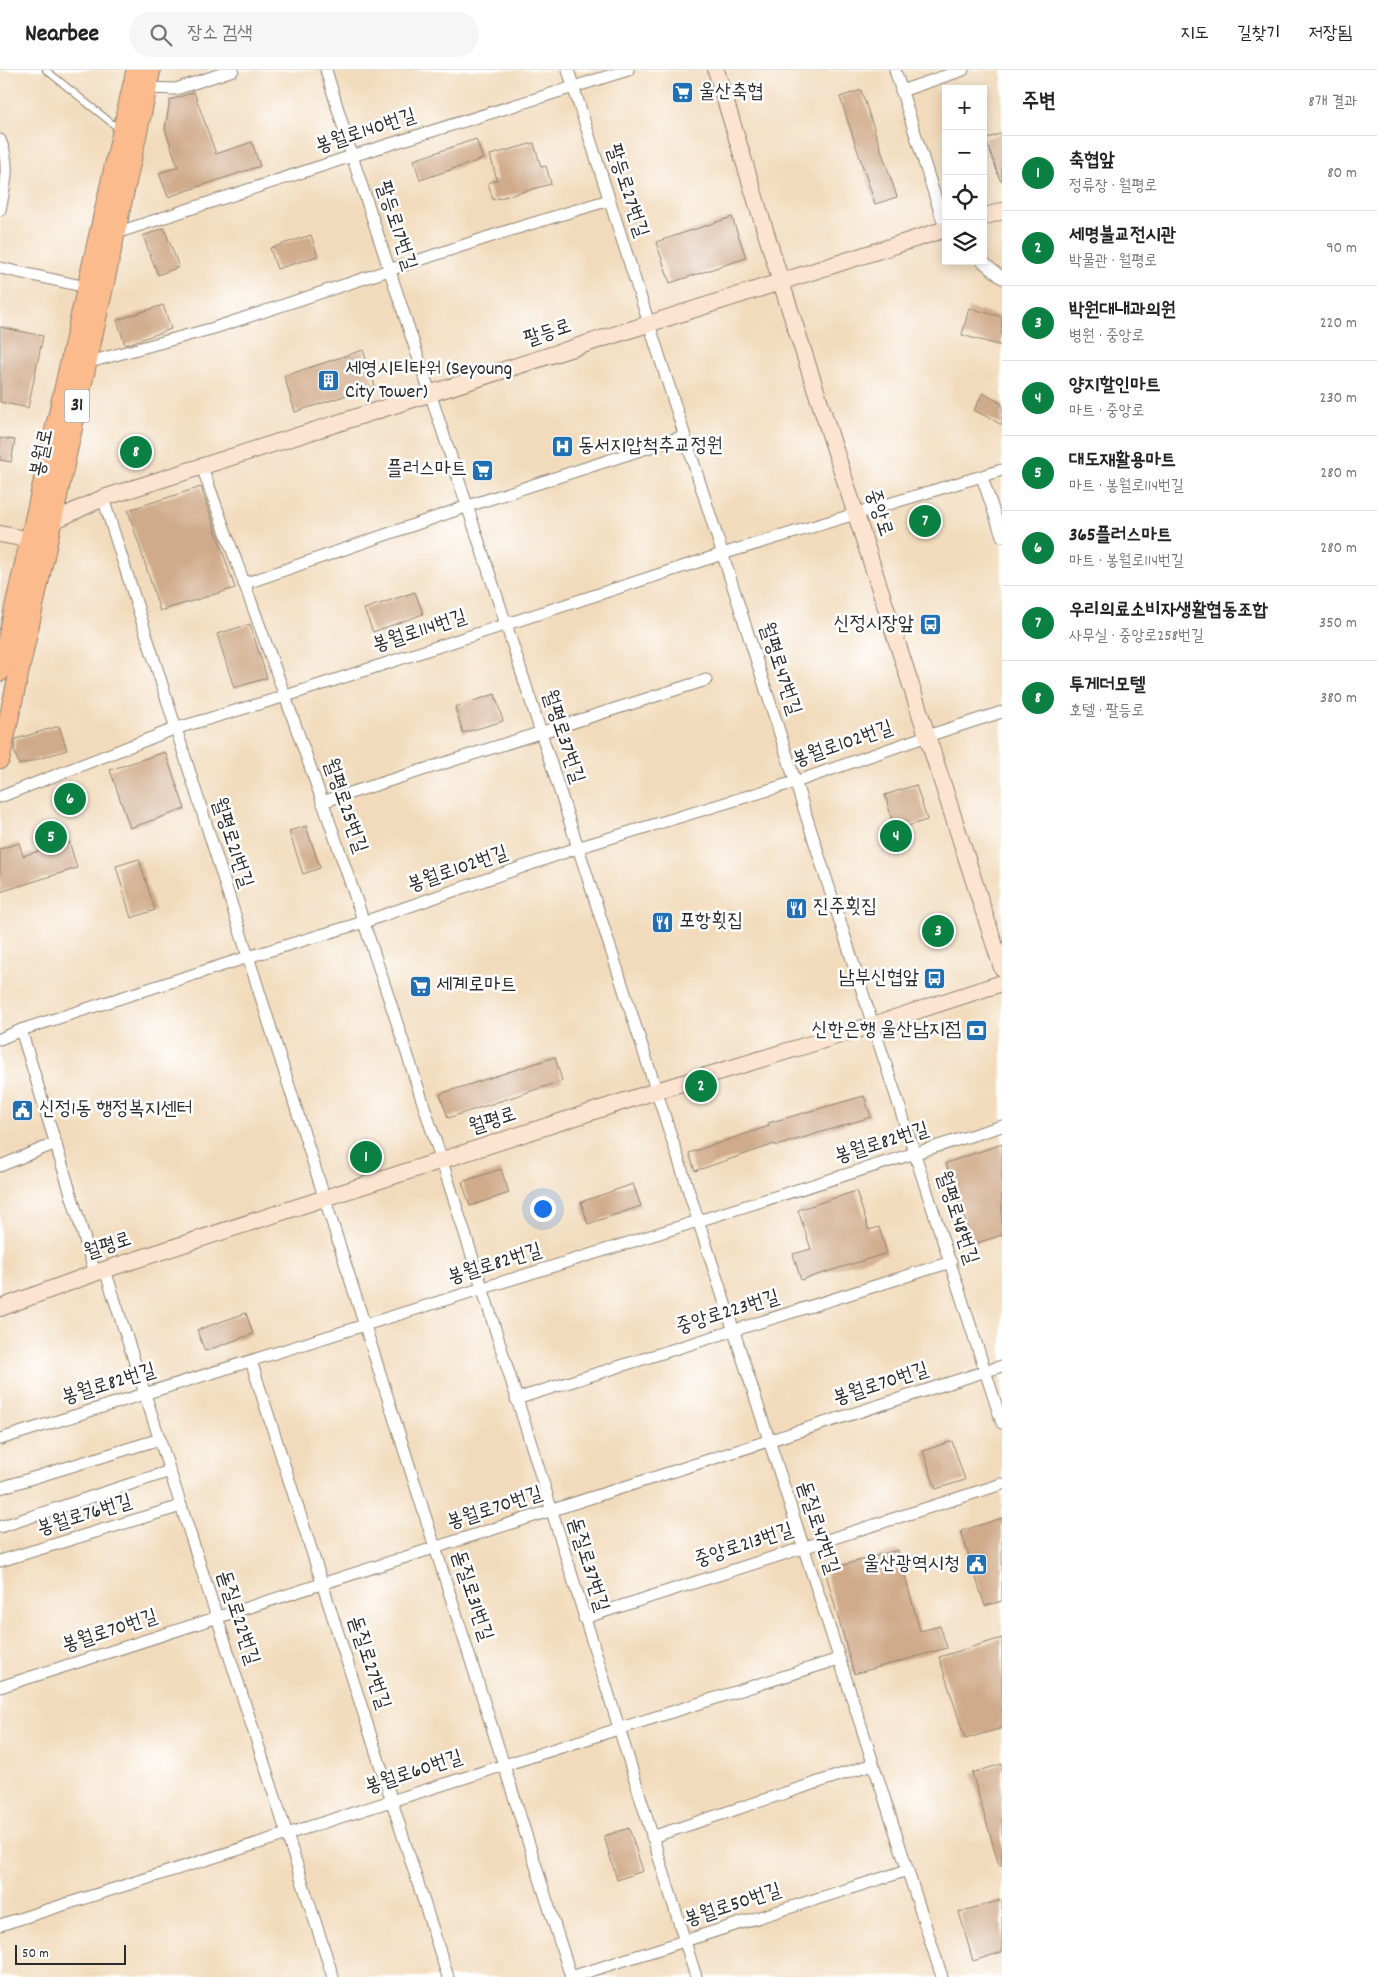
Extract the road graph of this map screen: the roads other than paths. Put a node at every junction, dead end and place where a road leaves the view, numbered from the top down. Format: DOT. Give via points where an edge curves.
graph roads {
  1 [pos="46,70"];
  2 [pos="136,70"];
  3 [pos="152,70"];
  4 [pos="233,70"];
  5 [pos="326,70"];
  6 [pos="568,70"];
  7 [pos="628,70"];
  8 [pos="716,70"];
  9 [pos="895,70"];
  10 [pos="963,70"];
  11 [pos="573,87"];
  12 [pos="147,88"];
  13 [pos="901,91"];
  14 [pos="122,132"];
  15 [pos="0,140"];
  16 [pos="352,156"];
  17 [pos="609,200"];
  18 [pos="0,210"];
  19 [pos="1002,211"];
  20 [pos="987,216"];
  21 [pos="942,221"];
  22 [pos="942,231"];
  23 [pos="116,233"];
  24 [pos="987,265"];
  25 [pos="0,268"];
  26 [pos="390,270"];
  27 [pos="1002,278"];
  28 [pos="782,282"];
  29 [pos="95,289"];
  30 [pos="649,324"];
  31 [pos="86,363"];
  32 [pos="431,394"];
  33 [pos="684,436"];
  34 [pos="202,467"];
  35 [pos="1002,470"];
  36 [pos="982,477"];
  37 [pos="103,498"];
  38 [pos="468,506"];
  39 [pos="855,513"];
  40 [pos="51,522"];
  41 [pos="0,534"];
  42 [pos="1002,536"];
  43 [pos="38,541"];
  44 [pos="722,554"];
  45 [pos="244,584"];
  46 [pos="506,624"];
  47 [pos="0,672"];
  48 [pos="706,680"];
  49 [pos="286,696"];
  50 [pos="1002,712"];
  51 [pos="174,729"];
  52 [pos="541,733"];
  53 [pos="927,736"];
  54 [pos="0,759"];
  55 [pos="795,782"];
  56 [pos="0,796"];
  57 [pos="322,802"];
  58 [pos="577,848"];
  59 [pos="364,922"];
  60 [pos="248,957"];
  61 [pos="1002,968"];
  62 [pos="1002,982"];
  63 [pos="873,1025"];
  64 [pos="21,1030"];
  65 [pos="0,1039"];
  66 [pos="656,1091"];
  67 [pos="1002,1126"];
  68 [pos="56,1144"];
  69 [pos="915,1154"];
  70 [pos="442,1161"];
  71 [pos="0,1166"];
  72 [pos="325,1198"];
  73 [pos="698,1221"];
  74 [pos="951,1262"];
  75 [pos="100,1271"];
  76 [pos="482,1289"];
  77 [pos="0,1308"];
  78 [pos="365,1325"];
  79 [pos="733,1331"];
  80 [pos="252,1361"];
  81 [pos="1002,1366"];
  82 [pos="985,1371"];
  83 [pos="145,1394"];
  84 [pos="516,1399"];
  85 [pos="1002,1423"];
  86 [pos="0,1439"];
  87 [pos="160,1439"];
  88 [pos="769,1440"];
  89 [pos="170,1471"];
  90 [pos="1002,1484"];
  91 [pos="0,1488"];
  92 [pos="181,1506"];
  93 [pos="551,1510"];
  94 [pos="0,1527"];
  95 [pos="803,1547"];
  96 [pos="436,1548"];
  97 [pos="0,1561"];
  98 [pos="323,1584"];
  99 [pos="217,1618"];
  100 [pos="584,1618"];
  101 [pos="839,1659"];
  102 [pos="0,1687"];
  103 [pos="618,1728"];
  104 [pos="504,1764"];
  105 [pos="873,1764"];
  106 [pos="391,1800"];
  107 [pos="286,1833"];
  108 [pos="652,1837"];
  109 [pos="908,1870"];
  110 [pos="0,1924"];
  111 [pos="684,1941"];
  112 [pos="333,1977"];
  113 [pos="448,1977"];
  114 [pos="571,1977"];
  115 [pos="696,1977"];
  116 [pos="942,1977"];
  1 -- 14 [label="lane"];
  2 -- 14 [label="main road"];
  3 -- 12 [label="main road, 봉월로 / 31"];
  4 -- 12 [label="street" via="176,90"];
  5 -- 16 [label="street, 팔등로17번길"];
  6 -- 11 [label="street, 팔등로27번길"];
  7 -- 11 [label="street, 봉월로140번길"];
  8 -- 28 [label="main road, 중앙로"];
  9 -- 13 [label="street"];
  10 -- 13 [label="street"];
  11 -- 16 [label="street, 봉월로140번길"];
  11 -- 17 [label="street, 팔등로27번길"];
  12 -- 23 [label="main road, 봉월로 / 31"];
  13 -- 21 [label="street"];
  14 -- 29 [label="main road"];
  15 -- 18 [label="street" via="7,170"];
  16 -- 23 [label="street, 봉월로140번길"];
  16 -- 26 [label="street, 팔등로17번길"];
  17 -- 26 [label="street"];
  17 -- 30 [label="street, 팔등로27번길"];
  19 -- 20 [label="main road"];
  22 -- 28 [label="main road, 팔등로"];
  23 -- 29 [label="main road, 봉월로 / 31"];
  24 -- 27 [label="street"];
  25 -- 29 [label="street"];
  26 -- 31 [label="street" via="214,328"];
  26 -- 32 [label="street, 팔등로17번길"];
  28 -- 30 [label="main road, 팔등로"];
  28 -- 39 [label="main road, 중앙로"];
  29 -- 31 [label="main road, 봉월로 / 31"];
  29 -- 43 [label="main road"];
  30 -- 32 [label="main road, 팔등로"];
  30 -- 33 [label="street, 월평로47번길"];
  31 -- 40 [label="main road, 봉월로 / 31"];
  32 -- 34 [label="main road, 팔등로"];
  32 -- 38 [label="street, 월평로37번길"];
  33 -- 38 [label="street"];
  33 -- 44 [label="street, 월평로47번길"];
  34 -- 37 [label="main road, 팔등로"];
  34 -- 45 [label="street, 월평로25번길"];
  35 -- 36 [label="street, 봉월로114번길"];
  36 -- 39 [label="street, 봉월로114번길"];
  36 -- 42 [label="street"];
  37 -- 40 [label="main road, 팔등로"];
  37 -- 51 [label="street, 월평로21번길"];
  38 -- 45 [label="street"];
  38 -- 46 [label="street, 월평로37번길"];
  39 -- 44 [label="street, 봉월로114번길"];
  39 -- 53 [label="main road, 중앙로"];
  40 -- 43 [label="main road, 봉월로 / 31"];
  41 -- 43 [label="main road"];
  43 -- 47 [label="main road"];
  43 -- 54 [label="main road, 봉월로 / 31"];
  44 -- 46 [label="street, 봉월로114번길"];
  44 -- 55 [label="street, 월평로47번길"];
  45 -- 49 [label="street, 월평로25번길"];
  46 -- 49 [label="street, 봉월로114번길"];
  46 -- 52 [label="street, 월평로37번길"];
  48 -- 52 [label="street"];
  49 -- 51 [label="street, 봉월로114번길"];
  49 -- 57 [label="street, 월평로25번길"];
  50 -- 53 [label="street, 봉월로102번길"];
  51 -- 56 [label="street, 봉월로114번길"];
  51 -- 60 [label="street, 월평로21번길"];
  52 -- 57 [label="street"];
  52 -- 58 [label="street, 월평로37번길"];
  53 -- 55 [label="street, 봉월로102번길"];
  53 -- 61 [label="main road, 중앙로"];
  55 -- 58 [label="street, 봉월로102번길"];
  55 -- 63 [label="street, 월평로47번길"];
  57 -- 59 [label="street, 월평로25번길"];
  58 -- 59 [label="street, 봉월로102번길"];
  58 -- 66 [label="street, 월평로37번길"];
  59 -- 60 [label="street, 봉월로102번길"];
  59 -- 70 [label="street, 월평로25번길"];
  60 -- 64 [label="street, 봉월로102번길"];
  60 -- 72 [label="street, 월평로21번길"];
  62 -- 63 [label="main road, 월평로"];
  63 -- 66 [label="main road, 월평로"];
  63 -- 69 [label="street, 월평로48번길"];
  64 -- 65 [label="street, 봉월로102번길"];
  64 -- 68 [label="street, 돋질로22번길"];
  66 -- 70 [label="main road, 월평로"];
  66 -- 73 [label="street, 돋질로47번길"];
  67 -- 69 [label="street, 봉월로82번길"];
  68 -- 71 [label="street"];
  68 -- 75 [label="street, 돋질로22번길"];
  69 -- 73 [label="street, 봉월로82번길"];
  69 -- 74 [label="street, 월평로48번길"];
  70 -- 72 [label="main road, 월평로"];
  70 -- 76 [label="street, 돋질로37번길"];
  72 -- 75 [label="main road, 월평로"];
  72 -- 78 [label="street, 돋질로31번길"];
  73 -- 76 [label="street, 봉월로82번길"];
  73 -- 79 [label="street, 돋질로47번길"];
  74 -- 79 [label="street, 중앙로223번길"];
  74 -- 82 [label="street, 월평로48번길"];
  75 -- 77 [label="main road, 월평로"];
  75 -- 83 [label="street, 돋질로22번길"];
  76 -- 78 [label="street, 봉월로82번길"];
  76 -- 84 [label="street, 돋질로37번길"];
  78 -- 80 [label="street, 봉월로82번길"];
  78 -- 96 [label="street, 돋질로31번길"];
  79 -- 84 [label="street, 중앙로223번길"];
  79 -- 88 [label="street, 돋질로47번길"];
  80 -- 83 [label="street, 봉월로82번길"];
  80 -- 98 [label="street, 돋질로27번길"];
  81 -- 82 [label="street, 봉월로70번길"];
  82 -- 85 [label="street, 월평로48번길"];
  82 -- 88 [label="street, 봉월로70번길"];
  83 -- 86 [label="street, 봉월로82번길"];
  83 -- 87 [label="street, 돋질로22번길"];
  84 -- 93 [label="street, 돋질로37번길"];
  87 -- 89 [label="street, 돋질로22번길"];
  87 -- 91 [label="street"];
  88 -- 93 [label="street, 봉월로70번길"];
  88 -- 95 [label="street, 돋질로47번길"];
  89 -- 92 [label="street, 돋질로22번길"];
  89 -- 94 [label="street"];
  90 -- 95 [label="street, 중앙로213번길"];
  92 -- 97 [label="street, 봉월로76번길"];
  92 -- 99 [label="street, 돋질로22번길"];
  93 -- 96 [label="street, 봉월로70번길"];
  93 -- 100 [label="street, 돋질로37번길"];
  95 -- 100 [label="street, 중앙로213번길"];
  95 -- 101 [label="street, 돋질로47번길"];
  96 -- 98 [label="street, 봉월로70번길"];
  96 -- 104 [label="street, 돋질로31번길"];
  98 -- 99 [label="street, 봉월로70번길"];
  98 -- 106 [label="street, 돋질로27번길"];
  99 -- 102 [label="street, 봉월로70번길"];
  99 -- 107 [label="street, 돋질로22번길"];
  100 -- 103 [label="street, 돋질로37번길"];
  101 -- 103 [label="street, 봉월로60번길"];
  101 -- 105 [label="street, 돋질로47번길"];
  103 -- 104 [label="street, 봉월로60번길"];
  103 -- 108 [label="street, 돋질로37번길"];
  104 -- 106 [label="street, 봉월로60번길"];
  104 -- 114 [label="street, 돋질로31번길"];
  105 -- 108 [label="street"];
  105 -- 109 [label="street, 돋질로47번길"];
  106 -- 107 [label="street, 봉월로60번길"];
  106 -- 113 [label="street, 돋질로27번길"];
  107 -- 110 [label="street, 봉월로60번길"];
  107 -- 112 [label="street, 돋질로22번길"];
  108 -- 111 [label="street, 돋질로37번길"];
  109 -- 111 [label="street, 봉월로50번길"];
  109 -- 116 [label="street, 돋질로47번길"];
  111 -- 114 [label="street, 봉월로50번길"];
  111 -- 115 [label="street, 돋질로37번길"];
}
